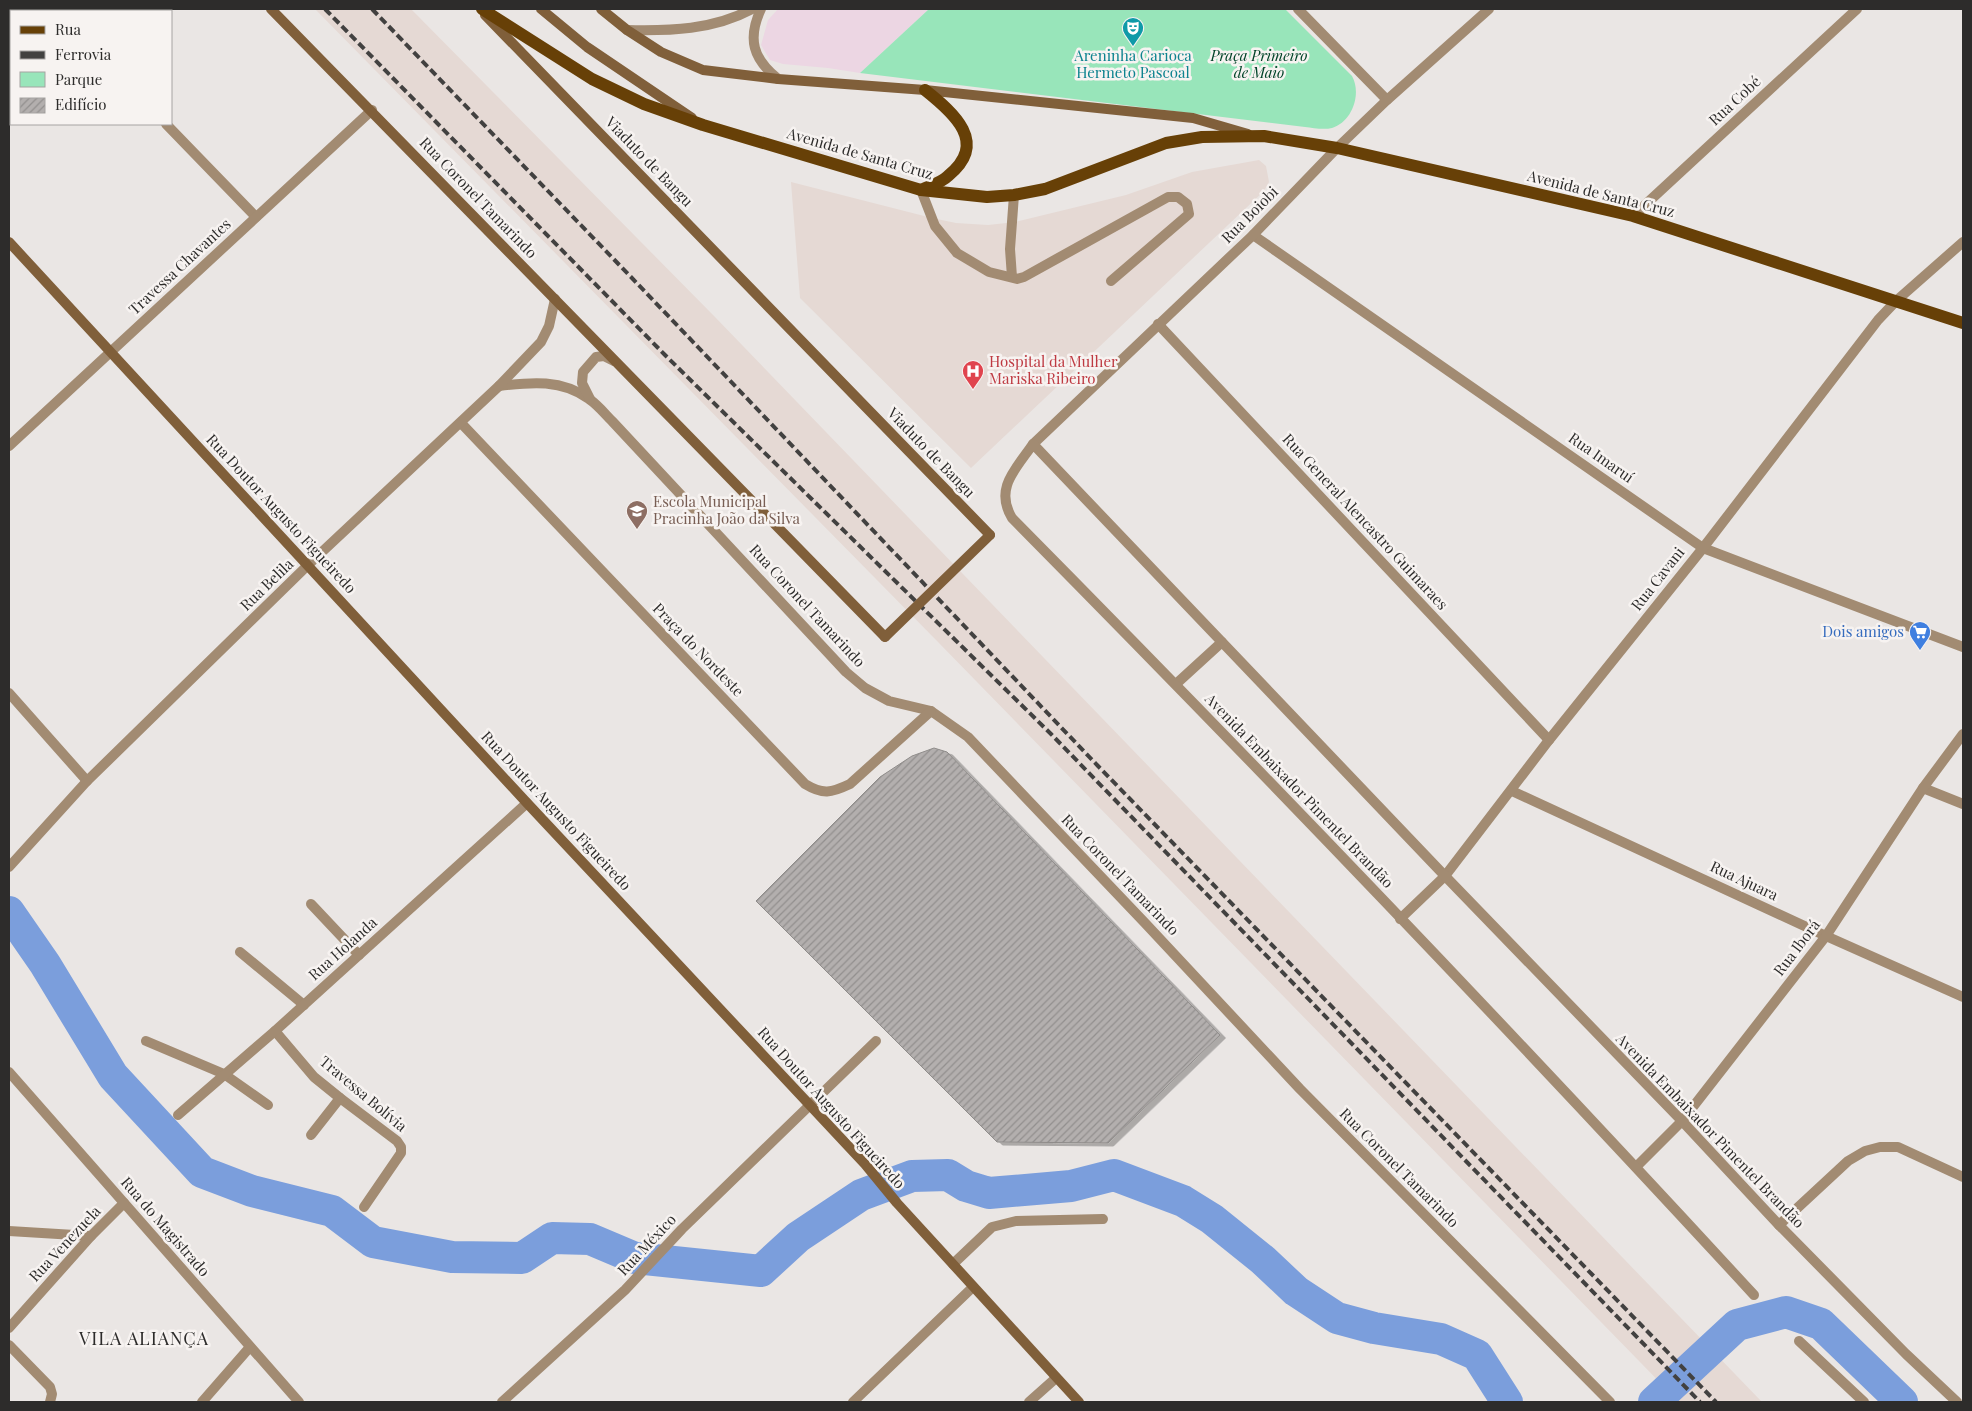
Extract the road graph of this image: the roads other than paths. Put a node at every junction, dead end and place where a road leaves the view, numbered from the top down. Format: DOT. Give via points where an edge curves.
graph roads {
  1 [pos="272,9"];
  2 [pos="481,9"];
  3 [pos="541,9"];
  4 [pos="601,9"];
  5 [pos="752,9"];
  6 [pos="760,9"];
  7 [pos="1298,9"];
  8 [pos="1490,9"];
  9 [pos="1857,9"];
  10 [pos="627,30"];
  11 [pos="778,79"];
  12 [pos="925,90"];
  13 [pos="1387,100"];
  14 [pos="372,110"];
  15 [pos="167,125"];
  16 [pos="703,125"];
  17 [pos="1252,135"];
  18 [pos="1337,148"];
  19 [pos="920,190"];
  20 [pos="1014,195"];
  21 [pos="1634,216"];
  22 [pos="256,217"];
  23 [pos="1253,235"];
  24 [pos="9,242"];
  25 [pos="1963,242"];
  26 [pos="1012,277"];
  27 [pos="1110,281"];
  28 [pos="555,299"];
  29 [pos="1896,301"];
  30 [pos="1963,323"];
  31 [pos="1158,324"];
  32 [pos="111,353"];
  33 [pos="614,361"];
  34 [pos="499,386"];
  35 [pos="590,399"];
  36 [pos="461,423"];
  37 [pos="1033,444"];
  38 [pos="9,446"];
  39 [pos="1703,548"];
  40 [pos="308,565"];
  41 [pos="1222,642"];
  42 [pos="1963,647"];
  43 [pos="1176,684"];
  44 [pos="9,693"];
  45 [pos="931,711"];
  46 [pos="1963,734"];
  47 [pos="1550,740"];
  48 [pos="87,781"];
  49 [pos="1923,788"];
  50 [pos="1512,791"];
  51 [pos="527,803"];
  52 [pos="1963,804"];
  53 [pos="9,867"];
  54 [pos="1445,876"];
  55 [pos="311,904"];
  56 [pos="1400,919"];
  57 [pos="1826,936"];
  58 [pos="240,952"];
  59 [pos="359,955"];
  60 [pos="1963,996"];
  61 [pos="304,1005"];
  62 [pos="276,1031"];
  63 [pos="146,1041"];
  64 [pos="876,1041"];
  65 [pos="9,1072"];
  66 [pos="224,1074"];
  67 [pos="340,1098"];
  68 [pos="268,1105"];
  69 [pos="810,1105"];
  70 [pos="178,1115"];
  71 [pos="1682,1120"];
  72 [pos="311,1136"];
  73 [pos="1636,1167"];
  74 [pos="1963,1177"];
  75 [pos="124,1203"];
  76 [pos="364,1206"];
  77 [pos="1103,1219"];
  78 [pos="1779,1225"];
  79 [pos="9,1231"];
  80 [pos="91,1236"];
  81 [pos="953,1264"];
  82 [pos="973,1287"];
  83 [pos="1754,1295"];
  84 [pos="9,1328"];
  85 [pos="1799,1341"];
  86 [pos="9,1345"];
  87 [pos="250,1346"];
  88 [pos="1056,1378"];
  89 [pos="50,1402"];
  90 [pos="202,1402"];
  91 [pos="300,1402"];
  92 [pos="502,1402"];
  93 [pos="853,1402"];
  94 [pos="1030,1402"];
  95 [pos="1079,1402"];
  96 [pos="1610,1402"];
  97 [pos="1864,1402"];
  98 [pos="1957,1402"];
  1 -- 14 [label="street, Rua Coronel Tamarindo"];
  2 -- 16 [label="main road, Avenida de Santa Cruz" via="592,79 644,104"];
  2 -- 33 [label="street, Viaduto de Bangu, bridge" via="990,535 885,637"];
  3 -- 16 [label="street" via="587,47"];
  4 -- 10 [label="street, Avenida de Santa Cruz"];
  5 -- 10 [label="street" via="739,16 685,30"];
  6 -- 11 [label="street" via="753,36 756,55 765,69"];
  7 -- 13 [label="street"];
  8 -- 13 [label="street, Rua Boiobi"];
  9 -- 21 [label="street, Rua Cobé"];
  10 -- 11 [label="street, Avenida de Santa Cruz" via="661,52 703,70"];
  11 -- 12 [label="street, Avenida de Santa Cruz"];
  12 -- 17 [label="street, Avenida de Santa Cruz" via="1193,118"];
  12 -- 19 [label="main road" via="956,117 968,147 962,161 948,177"];
  13 -- 18 [label="street, Rua Boiobi"];
  14 -- 22 [label="street, Travessa Chavantes"];
  14 -- 28 [label="street, Rua Coronel Tamarindo"];
  15 -- 22 [label="street"];
  16 -- 19 [label="main road, Avenida de Santa Cruz"];
  17 -- 18 [label="main road, Avenida de Santa Cruz"];
  17 -- 20 [label="main road, Avenida de Santa Cruz" via="1202,137 1166,143 1045,189"];
  18 -- 21 [label="main road, Avenida de Santa Cruz"];
  18 -- 23 [label="street, Rua Boiobi"];
  19 -- 20 [label="main road, Avenida de Santa Cruz" via="987,197"];
  19 -- 26 [label="street" via="935,226 957,253 989,272"];
  20 -- 26 [label="street" via="1010,249"];
  21 -- 29 [label="main road, Avenida de Santa Cruz"];
  22 -- 32 [label="street, Travessa Chavantes"];
  23 -- 31 [label="street, Rua Boiobi"];
  23 -- 39 [label="street, Rua Imaruí"];
  24 -- 32 [label="street, Rua Doutor Augusto Figueiredo"];
  25 -- 29 [label="street, Rua Cavani"];
  26 -- 27 [label="street" via="1024,278 1168,197 1178,197 1187,204 1189,214"];
  28 -- 33 [label="street, Rua Coronel Tamarindo"];
  28 -- 34 [label="street, Rua Belila" via="550,326 541,342"];
  29 -- 30 [label="main road, Avenida de Santa Cruz"];
  29 -- 39 [label="street, Rua Cavani"];
  31 -- 37 [label="street, Rua Boiobi"];
  31 -- 47 [label="street, Rua General Alencastro Guimaraes"];
  32 -- 38 [label="street, Travessa Chavantes"];
  32 -- 40 [label="street, Rua Doutor Augusto Figueiredo"];
  33 -- 35 [label="street, Rua Coronel Tamarindo" via="604,356 596,357 583,372 582,382"];
  34 -- 35 [label="street, Rua Coronel Tamarindo" via="530,382 552,384 570,388"];
  34 -- 36 [label="street, Rua Belila"];
  35 -- 45 [label="street, Rua Coronel Tamarindo" via="846,672 865,688 889,701"];
  36 -- 40 [label="street, Rua Belila"];
  36 -- 45 [label="street, Praça do Nordeste" via="805,784 818,792 836,791 850,784"];
  37 -- 41 [label="street, Avenida Embaixador Pimentel Brandão"];
  37 -- 43 [label="street, Avenida Embaixador Pimentel Brandão" via="1004,492 1009,513"];
  39 -- 42 [label="street, Rua Imaruí"];
  39 -- 47 [label="street, Rua Cavani"];
  40 -- 48 [label="street, Rua Belila"];
  40 -- 51 [label="street, Rua Doutor Augusto Figueiredo"];
  41 -- 43 [label="street"];
  41 -- 54 [label="street, Avenida Embaixador Pimentel Brandão"];
  43 -- 56 [label="street, Avenida Embaixador Pimentel Brandão"];
  44 -- 48 [label="street"];
  45 -- 96 [label="street, Rua Coronel Tamarindo" via="968,737 1300,1089"];
  46 -- 49 [label="street, Rua Iborá"];
  47 -- 50 [label="street, Rua Cavani"];
  48 -- 53 [label="street, Rua Belila"];
  49 -- 52 [label="street"];
  49 -- 57 [label="street, Rua Iborá"];
  50 -- 54 [label="street, Rua Cavani"];
  50 -- 57 [label="street, Rua Ajuara"];
  51 -- 59 [label="street, Rua Holanda"];
  51 -- 69 [label="street, Rua Doutor Augusto Figueiredo"];
  54 -- 56 [label="street"];
  54 -- 71 [label="street, Avenida Embaixador Pimentel Brandão"];
  55 -- 59 [label="street"];
  56 -- 73 [label="street, Avenida Embaixador Pimentel Brandão"];
  57 -- 60 [label="street, Rua Ajuara"];
  57 -- 71 [label="street, Rua Iborá"];
  58 -- 61 [label="street"];
  59 -- 61 [label="street, Rua Holanda"];
  61 -- 62 [label="street, Rua Holanda"];
  62 -- 66 [label="street, Rua Holanda"];
  62 -- 67 [label="street, Travessa Bolívia" via="314,1077"];
  63 -- 66 [label="street"];
  64 -- 69 [label="street, Rua México"];
  65 -- 75 [label="street, Rua do Magistrado"];
  66 -- 68 [label="street"];
  66 -- 70 [label="street, Rua Holanda"];
  67 -- 72 [label="street"];
  67 -- 76 [label="street, Travessa Bolívia" via="397,1140 401,1147 396,1160"];
  69 -- 81 [label="street, Rua Doutor Augusto Figueiredo"];
  69 -- 92 [label="street, Rua México" via="682,1229 625,1290"];
  71 -- 73 [label="street, Rua Iborá"];
  71 -- 78 [label="street, Avenida Embaixador Pimentel Brandão"];
  73 -- 83 [label="street, Avenida Embaixador Pimentel Brandão"];
  74 -- 78 [label="street" via="1898,1147 1864,1151"];
  75 -- 80 [label="street, Rua Venezuela"];
  75 -- 87 [label="street, Rua do Magistrado"];
  77 -- 81 [label="street" via="1000,1224 992,1227"];
  78 -- 98 [label="street, Avenida Embaixador Pimentel Brandão"];
  79 -- 80 [label="street"];
  80 -- 84 [label="street, Rua Venezuela"];
  81 -- 82 [label="street, Rua Doutor Augusto Figueiredo"];
  82 -- 88 [label="street, Rua Doutor Augusto Figueiredo"];
  82 -- 93 [label="street"];
  85 -- 97 [label="street"];
  86 -- 89 [label="street" via="50,1386"];
  87 -- 90 [label="street"];
  87 -- 91 [label="street, Rua do Magistrado"];
  88 -- 94 [label="street"];
  88 -- 95 [label="street, Rua Doutor Augusto Figueiredo"];
}
